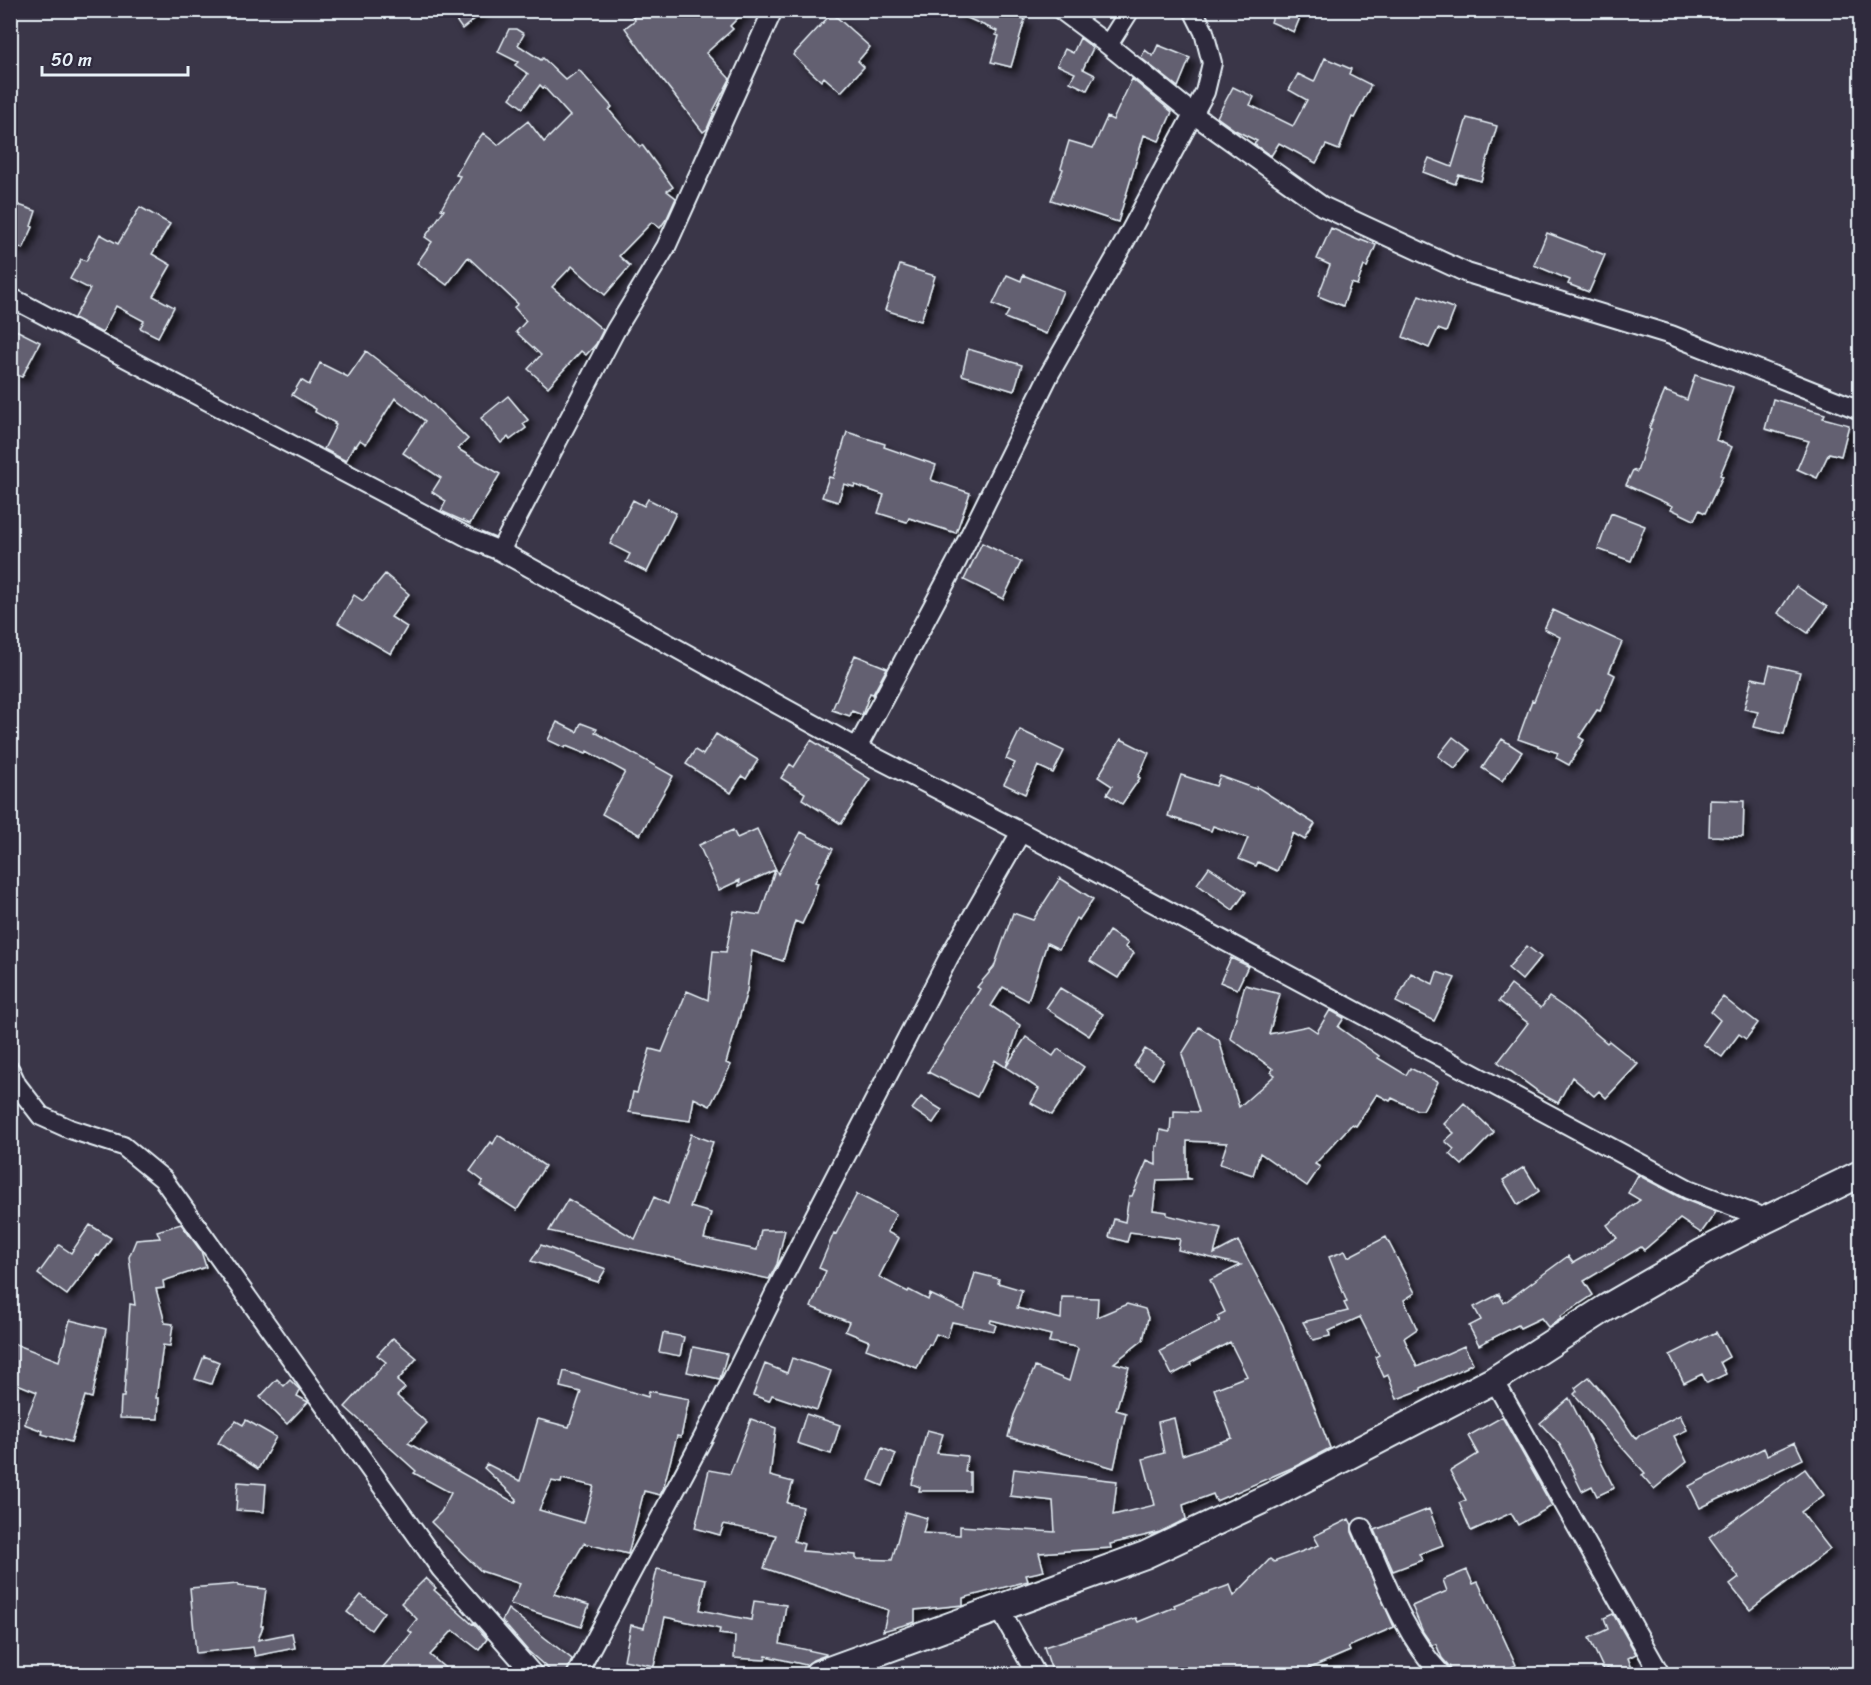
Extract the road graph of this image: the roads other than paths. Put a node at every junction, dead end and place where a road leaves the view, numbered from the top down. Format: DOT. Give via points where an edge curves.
graph roads {
  1 [pos="773,10"];
  2 [pos="1061,10"];
  3 [pos="1130,10"];
  4 [pos="1193,10"];
  5 [pos="1108,45"];
  6 [pos="1193,114"];
  7 [pos="10,297"];
  8 [pos="1860,410"];
  9 [pos="500,551"];
  10 [pos="857,748"];
  11 [pos="1022,832"];
  12 [pos="10,1070"];
  13 [pos="1860,1174"];
  14 [pos="1767,1219"];
  15 [pos="1494,1380"];
  16 [pos="1362,1528"];
  17 [pos="999,1608"];
  18 [pos="533,1674"];
  19 [pos="578,1674"];
  20 [pos="818,1674"];
  21 [pos="1036,1674"];
  22 [pos="1441,1674"];
  23 [pos="1660,1674"];
  1 -- 9 [label="street" via="666,247 615,331"];
  2 -- 5 [label="street"];
  3 -- 5 [label="street"];
  4 -- 6 [label="street" via="1212,63"];
  5 -- 6 [label="street"];
  6 -- 8 [label="street" via="1322,206 1467,273 1671,335"];
  6 -- 10 [label="street" via="1050,373 957,561"];
  7 -- 9 [label="street"];
  9 -- 10 [label="street"];
  10 -- 11 [label="street"];
  11 -- 14 [label="street" via="1688,1189"];
  11 -- 19 [label="street" via="949,957"];
  12 -- 18 [label="street" via="41,1116 123,1146 163,1179 441,1569"];
  13 -- 14 [label="main road"];
  14 -- 15 [label="main road" via="1606,1308"];
  15 -- 17 [label="main road" via="1275,1494 1145,1555"];
  15 -- 23 [label="street"];
  16 -- 22 [label="street" via="1402,1618"];
  17 -- 20 [label="main road"];
  17 -- 21 [label="street"];
}
